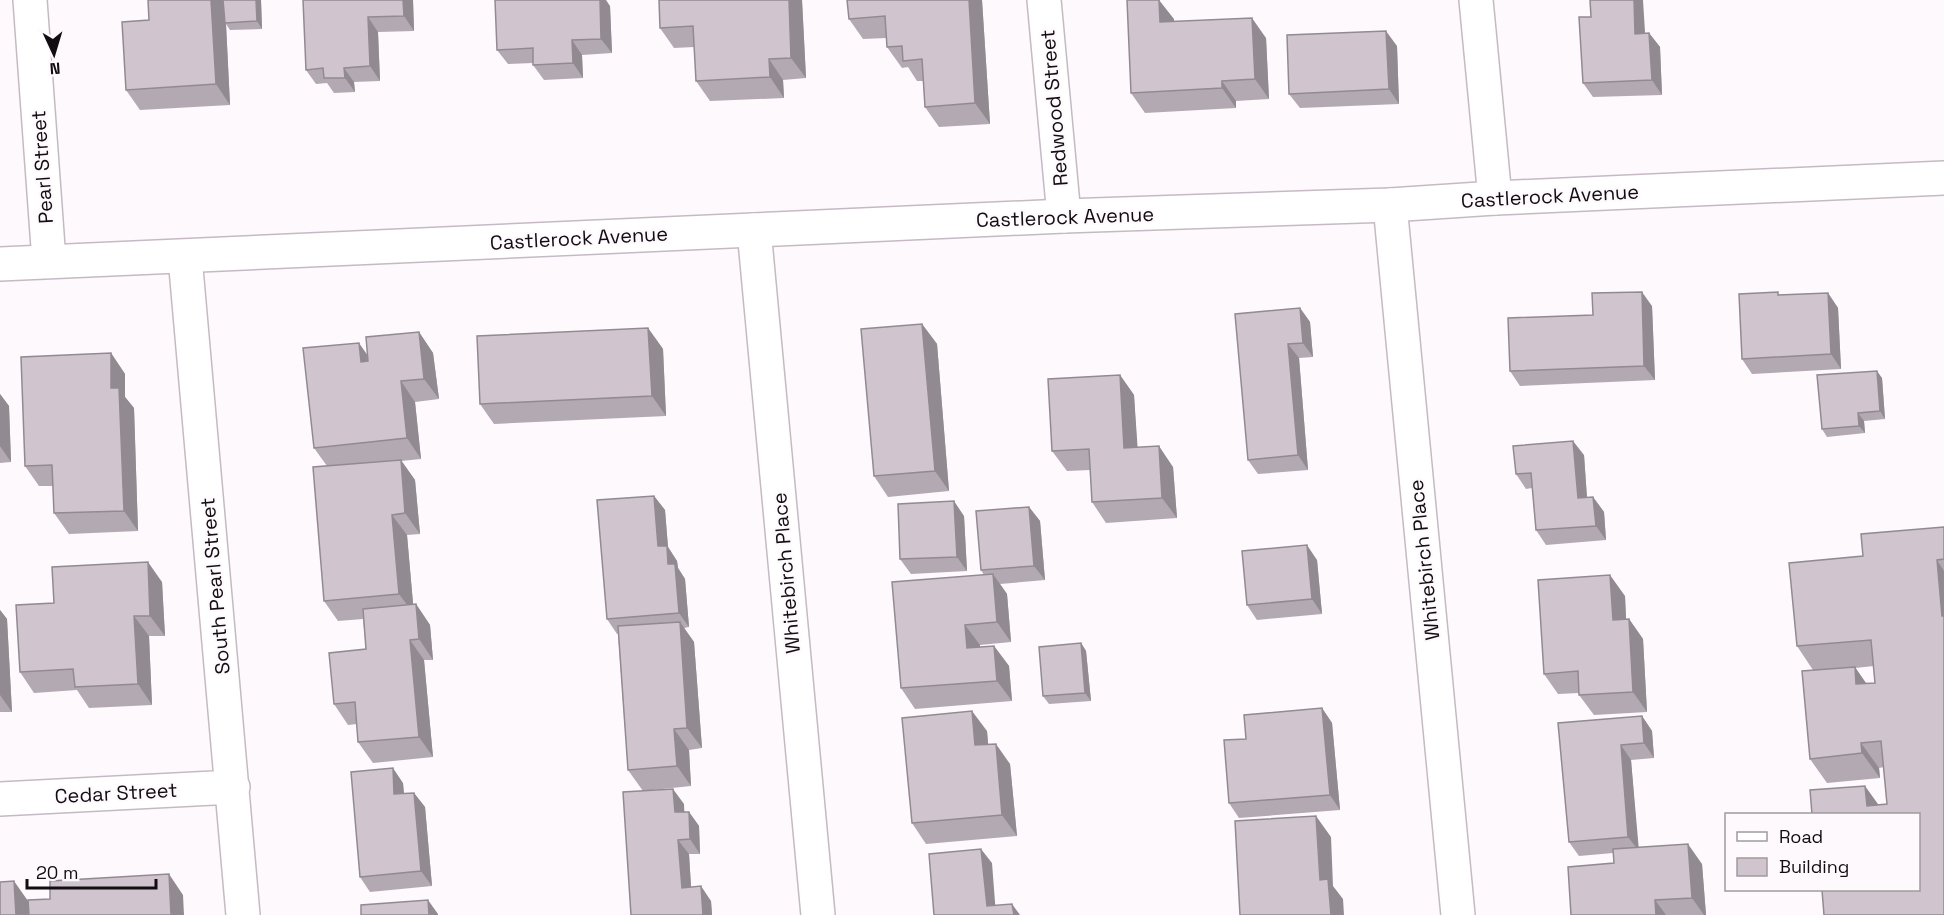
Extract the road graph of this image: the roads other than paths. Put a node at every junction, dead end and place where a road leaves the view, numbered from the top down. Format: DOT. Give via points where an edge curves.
graph roads {
  1 [pos="30,0"];
  2 [pos="1044,0"];
  3 [pos="1476,0"];
  4 [pos="1944,178"];
  5 [pos="1495,198"];
  6 [pos="1390,205"];
  7 [pos="1064,216"];
  8 [pos="754,230"];
  9 [pos="185,257"];
  10 [pos="49,261"];
  11 [pos="0,264"];
  12 [pos="232,787"];
  13 [pos="0,799"];
  14 [pos="243,915"];
  15 [pos="818,915"];
  16 [pos="1458,915"];
  1 -- 10 [label="street, Pearl Street"];
  2 -- 7 [label="street, Redwood Street"];
  3 -- 5 [label="street"];
  4 -- 5 [label="street, Castlerock Avenue"];
  5 -- 6 [label="street, Castlerock Avenue"];
  6 -- 7 [label="street, Castlerock Avenue"];
  6 -- 16 [label="street, Whitebirch Place"];
  7 -- 8 [label="street, Castlerock Avenue"];
  8 -- 9 [label="street, Castlerock Avenue"];
  8 -- 15 [label="street, Whitebirch Place"];
  9 -- 10 [label="street, Castlerock Avenue"];
  9 -- 12 [label="street, South Pearl Street"];
  10 -- 11 [label="street"];
  12 -- 13 [label="street, Cedar Street"];
  12 -- 14 [label="street, South Pearl Street"];
}
